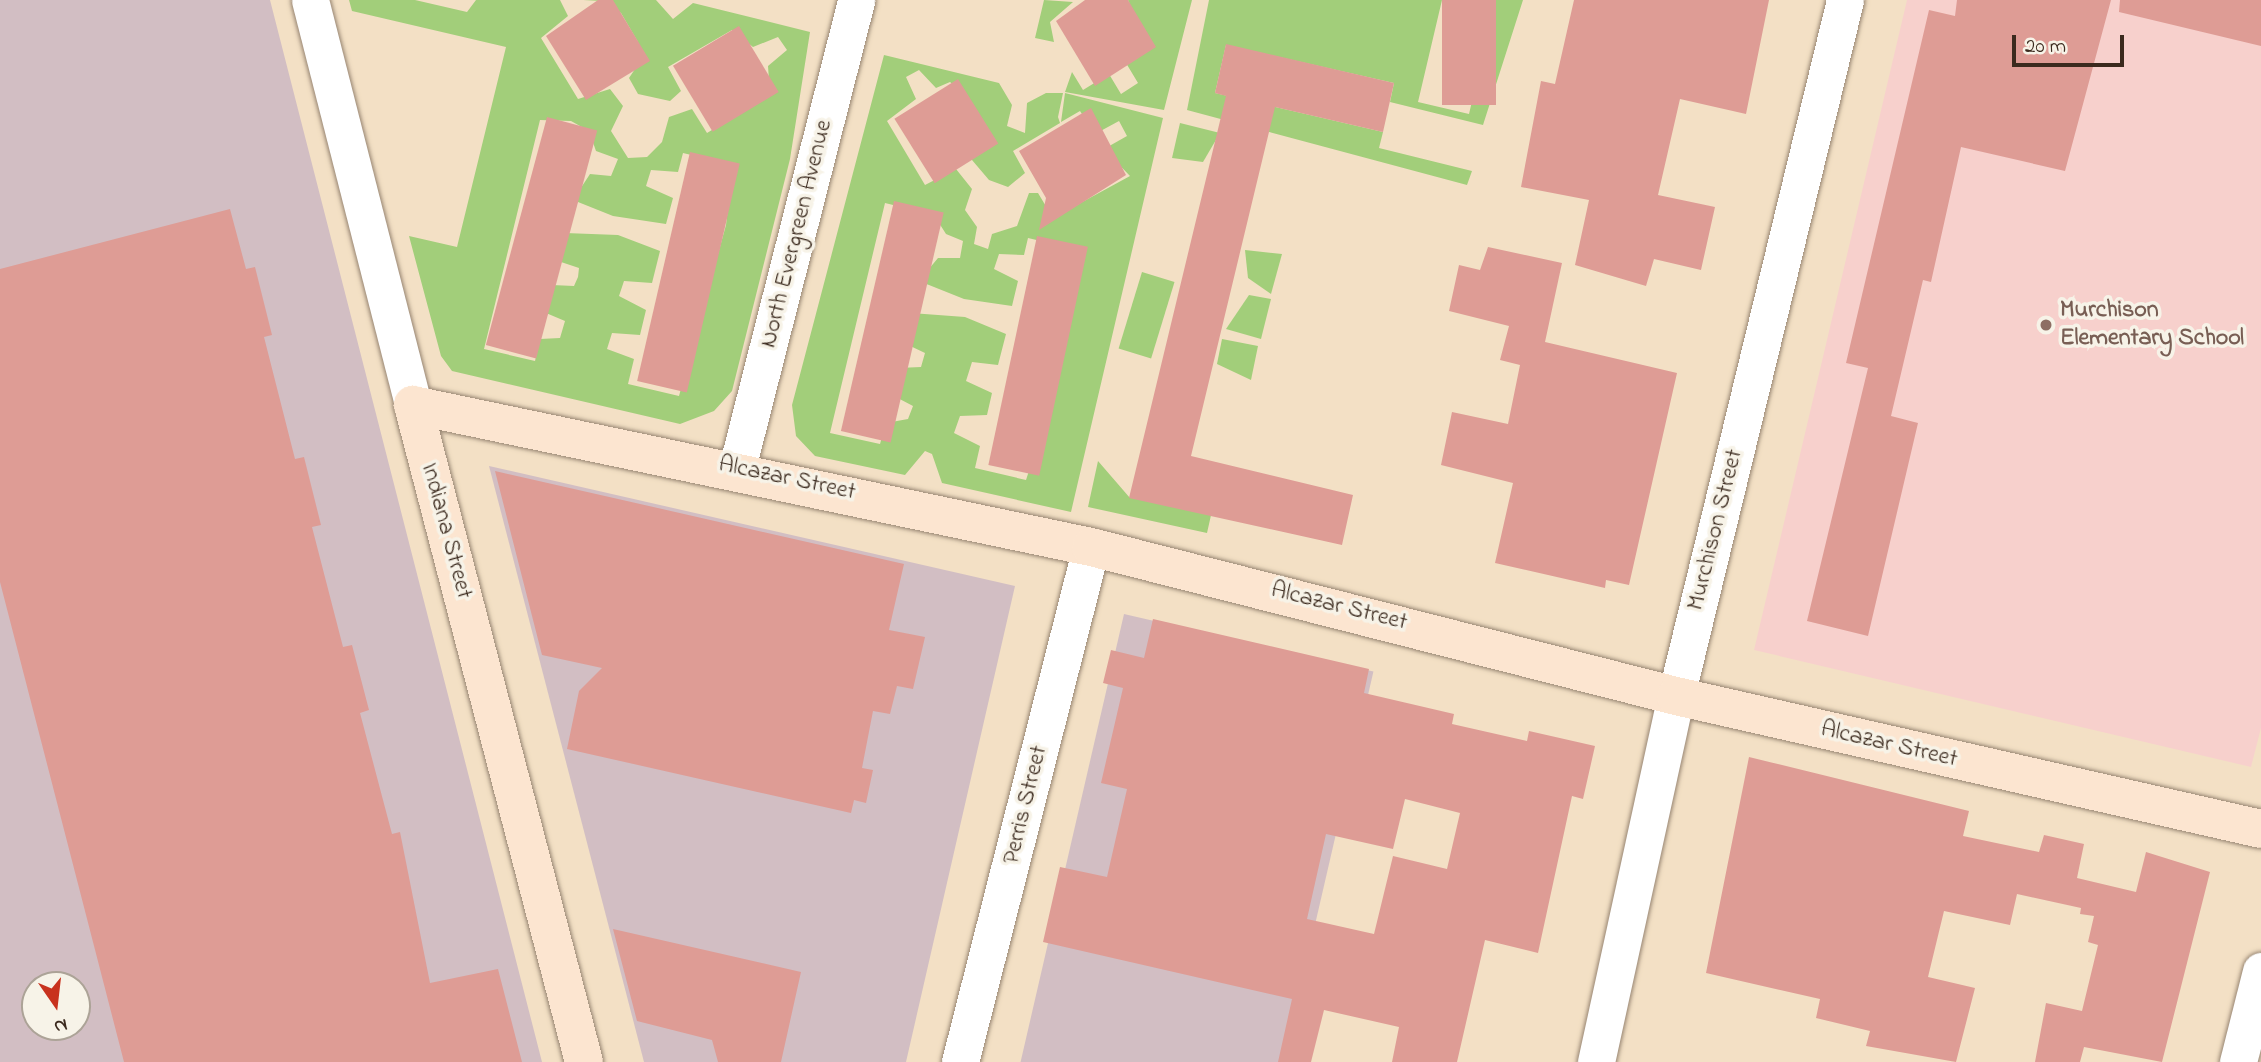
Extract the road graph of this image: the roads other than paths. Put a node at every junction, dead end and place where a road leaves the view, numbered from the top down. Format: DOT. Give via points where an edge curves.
graph roads {
  1 [pos="310,0"];
  2 [pos="856,0"];
  3 [pos="1845,0"];
  4 [pos="413,405"];
  5 [pos="737,468"];
  6 [pos="1091,547"];
  7 [pos="1676,696"];
  8 [pos="2261,829"];
  9 [pos="2261,971"];
  10 [pos="584,1062"];
  11 [pos="960,1062"];
  12 [pos="1596,1062"];
  13 [pos="2238,1062"];
  1 -- 4 [label="street, Indiana Street"];
  2 -- 5 [label="street, North Evergreen Avenue"];
  3 -- 7 [label="street, Murchison Street"];
  4 -- 5 [label="street, Alcazar Street"];
  4 -- 10 [label="street, Indiana Street"];
  5 -- 6 [label="street, Alcazar Street"];
  6 -- 7 [label="street, Alcazar Street"];
  6 -- 11 [label="street, Perris Street"];
  7 -- 8 [label="street, Alcazar Street"];
  7 -- 12 [label="street, Murchison Street"];
  9 -- 13 [label="street"];
}
